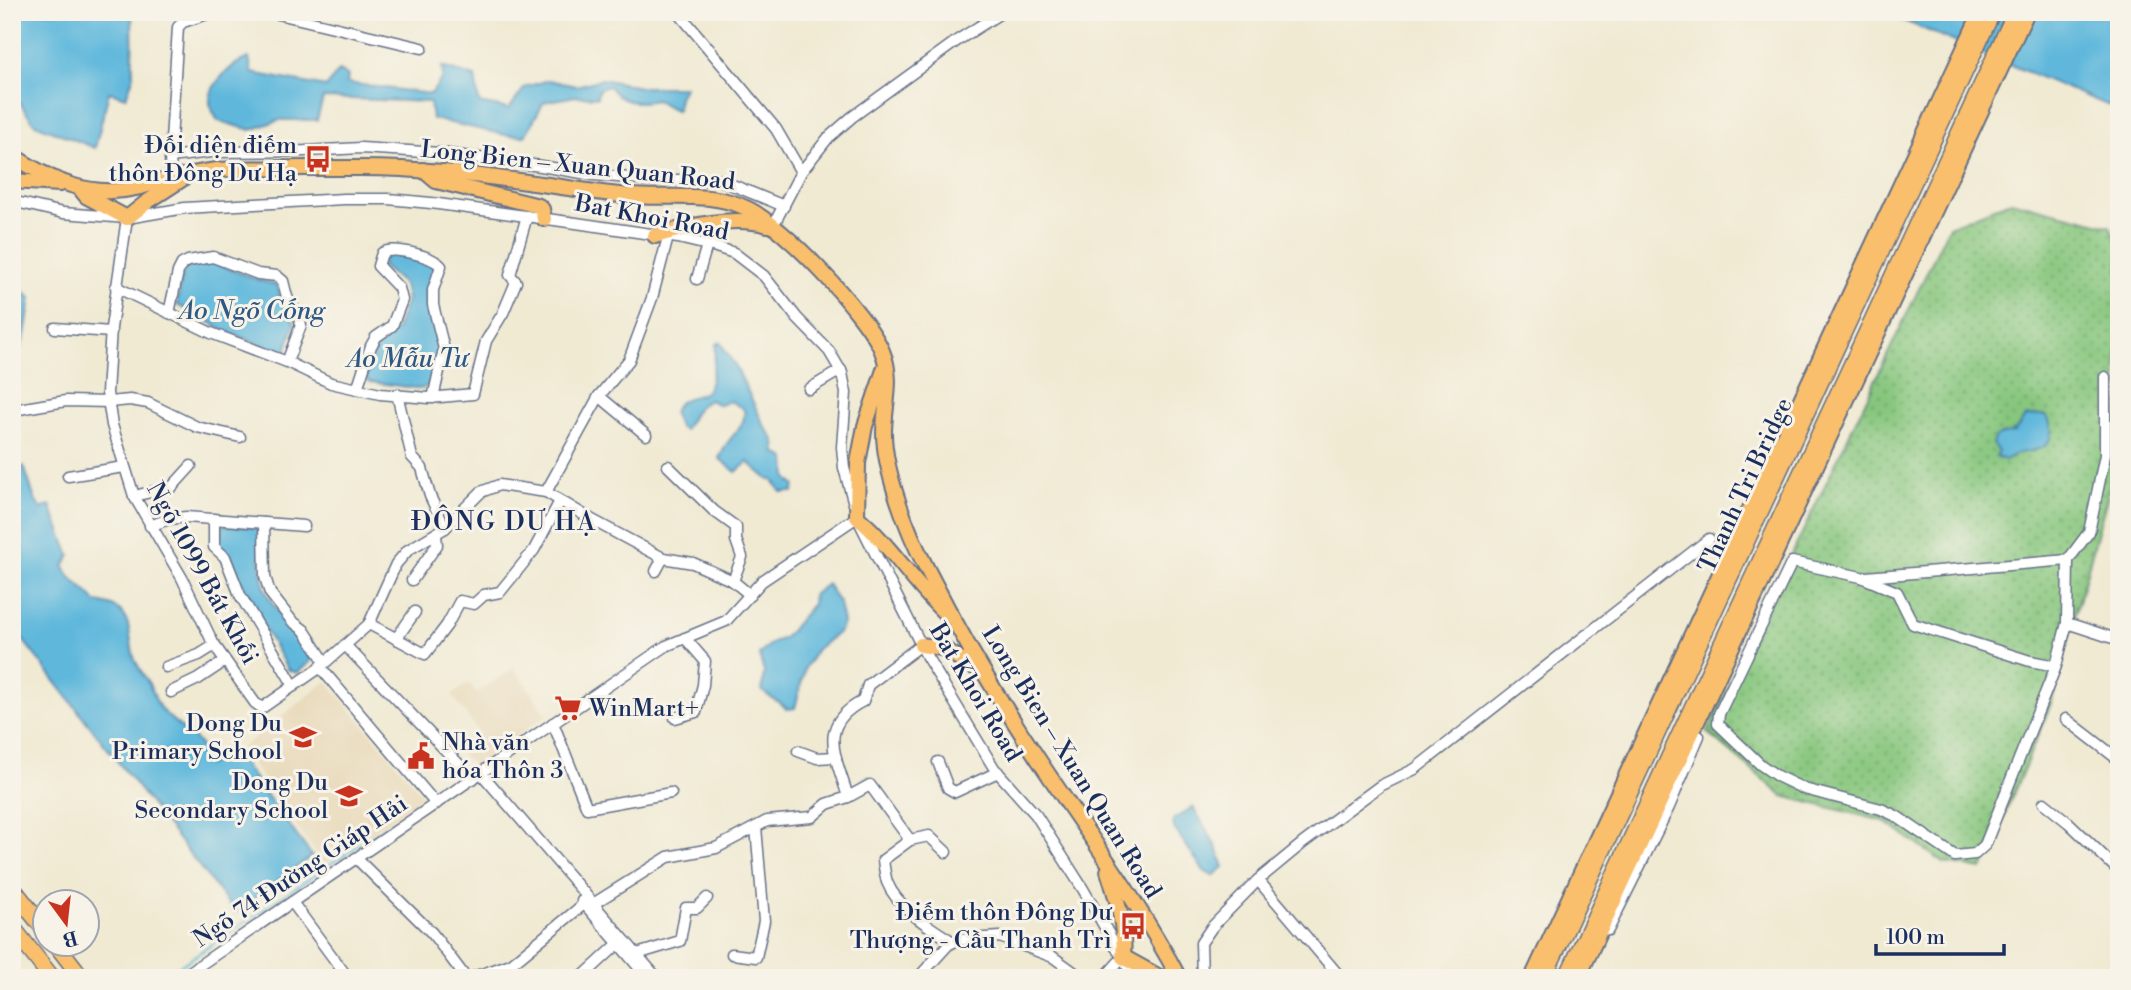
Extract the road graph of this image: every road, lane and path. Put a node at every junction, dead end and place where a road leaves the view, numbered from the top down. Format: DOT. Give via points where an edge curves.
graph roads {
  1 [pos="213,12"];
  2 [pos="270,12"];
  3 [pos="678,12"];
  4 [pos="1002,12"];
  5 [pos="1981,12"];
  6 [pos="1991,12"];
  7 [pos="2017,12"];
  8 [pos="2026,12"];
  9 [pos="422,48"];
  10 [pos="12,155"];
  11 [pos="170,157"];
  12 [pos="422,169"];
  13 [pos="801,172"];
  14 [pos="191,173"];
  15 [pos="171,177"];
  16 [pos="12,181"];
  17 [pos="66,184"];
  18 [pos="81,190"];
  19 [pos="12,201"];
  20 [pos="784,206"];
  21 [pos="527,216"];
  22 [pos="127,218"];
  23 [pos="544,219"];
  24 [pos="773,226"];
  25 [pos="662,236"];
  26 [pos="707,245"];
  27 [pos="697,279"];
  28 [pos="116,287"];
  29 [pos="169,313"];
  30 [pos="55,328"];
  31 [pos="111,332"];
  32 [pos="287,362"];
  33 [pos="886,362"];
  34 [pos="841,370"];
  35 [pos="2105,377"];
  36 [pos="357,389"];
  37 [pos="809,389"];
  38 [pos="397,394"];
  39 [pos="599,396"];
  40 [pos="433,398"];
  41 [pos="109,402"];
  42 [pos="19,409"];
  43 [pos="646,435"];
  44 [pos="240,437"];
  45 [pos="191,466"];
  46 [pos="668,466"];
  47 [pos="124,467"];
  48 [pos="68,476"];
  49 [pos="545,492"];
  50 [pos="134,496"];
  51 [pos="560,500"];
  52 [pos="857,517"];
  53 [pos="214,519"];
  54 [pos="264,523"];
  55 [pos="150,526"];
  56 [pos="304,526"];
  57 [pos="440,532"];
  58 [pos="1709,539"];
  59 [pos="663,558"];
  60 [pos="2068,560"];
  61 [pos="656,571"];
  62 [pos="1861,577"];
  63 [pos="412,580"];
  64 [pos="733,581"];
  65 [pos="750,595"];
  66 [pos="415,612"];
  67 [pos="2067,623"];
  68 [pos="369,624"];
  69 [pos="957,624"];
  70 [pos="685,638"];
  71 [pos="396,639"];
  72 [pos="2119,640"];
  73 [pos="215,645"];
  74 [pos="345,645"];
  75 [pos="921,645"];
  76 [pos="225,661"];
  77 [pos="321,666"];
  78 [pos="2056,666"];
  79 [pos="166,667"];
  80 [pos="985,673"];
  81 [pos="294,686"];
  82 [pos="171,692"];
  83 [pos="676,718"];
  84 [pos="2066,719"];
  85 [pos="553,723"];
  86 [pos="1699,736"];
  87 [pos="798,751"];
  88 [pos="836,757"];
  89 [pos="2119,760"];
  90 [pos="938,762"];
  91 [pos="998,772"];
  92 [pos="477,776"];
  93 [pos="671,793"];
  94 [pos="848,797"];
  95 [pos="2044,803"];
  96 [pos="436,804"];
  97 [pos="756,827"];
  98 [pos="910,841"];
  99 [pos="946,852"];
  100 [pos="1104,856"];
  101 [pos="356,858"];
  102 [pos="2119,871"];
  103 [pos="1258,880"];
  104 [pos="12,888"];
  105 [pos="707,898"];
  106 [pos="292,902"];
  107 [pos="589,904"];
  108 [pos="32,913"];
  109 [pos="12,927"];
  110 [pos="953,942"];
  111 [pos="618,944"];
  112 [pos="637,954"];
  113 [pos="732,954"];
  114 [pos="1123,957"];
  115 [pos="67,958"];
  116 [pos="511,964"];
  117 [pos="52,978"];
  118 [pos="82,978"];
  119 [pos="181,978"];
  120 [pos="348,978"];
  121 [pos="469,978"];
  122 [pos="519,978"];
  123 [pos="581,978"];
  124 [pos="648,978"];
  125 [pos="657,978"];
  126 [pos="918,978"];
  127 [pos="1082,978"];
  128 [pos="1104,978"];
  129 [pos="1134,978"];
  130 [pos="1161,978"];
  131 [pos="1179,978"];
  132 [pos="1202,978"];
  133 [pos="1340,978"];
  134 [pos="1532,978"];
  135 [pos="1542,978"];
  136 [pos="1569,978"];
  137 [pos="1578,978"];
  138 [pos="1584,978"];
  1 -- 11 [label="street" via="178,27"];
  2 -- 9 [label="street"];
  3 -- 13 [label="street" via="776,129"];
  4 -- 13 [label="street" via="852,117"];
  5 -- 134 [label="main road, Thanh Tri Bridge"];
  6 -- 135 [label="highway, Thanh Tri Bridge"];
  7 -- 136 [label="highway, Thanh Tri Bridge"];
  8 -- 137 [label="main road"];
  10 -- 17 [label="main road, Long Bien – Xuan Quan Road"];
  11 -- 15 [label="street"];
  11 -- 20 [label="street" via="362,148 440,153 594,175 720,180"];
  12 -- 14 [label="main road, Long Bien – Xuan Quan Road"];
  12 -- 23 [label="main road" via="436,181 539,206"];
  12 -- 24 [label="main road, Long Bien – Xuan Quan Road" via="633,196 707,197 750,209"];
  13 -- 20 [label="street"];
  14 -- 15 [label="main road, Long Bien – Xuan Quan Road"];
  14 -- 22 [label="main road"];
  15 -- 18 [label="main road, Long Bien – Xuan Quan Road" via="108,192"];
  16 -- 17 [label="main road"];
  17 -- 18 [label="main road, Long Bien – Xuan Quan Road"];
  18 -- 22 [label="main road"];
  19 -- 22 [label="street, Bat Khoi Road" via="63,213"];
  20 -- 24 [label="street"];
  21 -- 22 [label="street, Bat Khoi Road" via="431,203 344,199 176,209"];
  21 -- 23 [label="street, Bat Khoi Road"];
  21 -- 40 [label="street" via="510,275 516,282 486,341 473,394"];
  22 -- 28 [label="street, Ngõ 1099 Bát Khối"];
  23 -- 25 [label="street, Bat Khoi Road"];
  24 -- 25 [label="main road" via="724,222"];
  24 -- 33 [label="main road, Long Bien – Xuan Quan Road" via="856,310"];
  25 -- 26 [label="street, Bat Khoi Road"];
  25 -- 39 [label="street" via="652,298 629,360"];
  26 -- 27 [label="street"];
  26 -- 34 [label="street, Bat Khoi Road" via="734,253 764,276"];
  28 -- 29 [label="street"];
  28 -- 31 [label="street, Ngõ 1099 Bát Khối"];
  29 -- 32 [label="street"];
  29 -- 32 [label="street" via="178,271 188,261 213,257 277,276 301,325"];
  30 -- 31 [label="street"];
  31 -- 41 [label="street, Ngõ 1099 Bát Khối"];
  32 -- 36 [label="street" via="331,383"];
  33 -- 52 [label="main road" via="860,450"];
  33 -- 69 [label="main road, Long Bien – Xuan Quan Road" via="889,382 884,432 890,474 918,551"];
  34 -- 37 [label="street"];
  34 -- 52 [label="street, Bat Khoi Road" via="846,393 844,468"];
  35 -- 60 [label="street" via="2105,455 2095,507 2085,541"];
  36 -- 38 [label="street"];
  36 -- 40 [label="street" via="371,346 392,326 402,300 399,288 379,266 382,253 392,250 432,259 441,266 433,305 444,353"];
  38 -- 40 [label="street"];
  38 -- 57 [label="street" via="412,457 422,468"];
  39 -- 43 [label="street"];
  39 -- 49 [label="street"];
  41 -- 42 [label="street" via="66,401"];
  41 -- 44 [label="street" via="148,403 197,427"];
  41 -- 47 [label="street, Ngõ 1099 Bát Khối"];
  45 -- 50 [label="street" via="172,487"];
  46 -- 64 [label="street" via="736,527 742,557"];
  47 -- 48 [label="street"];
  47 -- 50 [label="street, Ngõ 1099 Bát Khối"];
  49 -- 51 [label="street"];
  49 -- 57 [label="street" via="499,485 481,492"];
  50 -- 55 [label="street, Ngõ 1099 Bát Khối"];
  51 -- 59 [label="street"];
  51 -- 71 [label="street" via="534,550 500,592 484,595 474,604 460,601 425,654"];
  52 -- 65 [label="street, Ngõ 74 Đường Giáp Hải" via="762,581"];
  52 -- 69 [label="main road"];
  52 -- 75 [label="street, Bat Khoi Road"];
  53 -- 54 [label="street"];
  53 -- 55 [label="street" via="179,517"];
  53 -- 81 [label="street" via="214,547 225,557 240,595"];
  54 -- 56 [label="street"];
  54 -- 77 [label="street" via="265,577 270,593 304,630"];
  55 -- 73 [label="street, Ngõ 1099 Bát Khối"];
  57 -- 63 [label="street" via="437,545"];
  57 -- 68 [label="street" via="408,550 396,564"];
  58 -- 103 [label="street" via="1415,769 1380,786"];
  59 -- 61 [label="street"];
  59 -- 64 [label="street" via="693,563"];
  60 -- 62 [label="street"];
  60 -- 67 [label="street"];
  62 -- 78 [label="street" via="1898,592 1913,624"];
  62 -- 78 [label="street" via="1792,562 1719,714 1720,727 1777,776 1804,789 1881,809 1955,856 1975,854 1985,845"];
  64 -- 65 [label="street"];
  65 -- 70 [label="street, Ngõ 74 Đường Giáp Hải" via="726,621"];
  66 -- 71 [label="street"];
  67 -- 72 [label="street"];
  67 -- 78 [label="street"];
  68 -- 71 [label="street"];
  68 -- 74 [label="street, Ngõ 1099 Bát Khối"];
  69 -- 80 [label="main road, Long Bien – Xuan Quan Road"];
  70 -- 83 [label="street" via="705,661 703,685 696,712"];
  70 -- 85 [label="street, Ngõ 74 Đường Giáp Hải" via="666,646"];
  73 -- 76 [label="street, Ngõ 1099 Bát Khối"];
  73 -- 79 [label="street"];
  74 -- 77 [label="street, Ngõ 1099 Bát Khối"];
  74 -- 92 [label="street"];
  75 -- 80 [label="main road" via="943,648"];
  75 -- 88 [label="street" via="868,685 863,701 846,709 833,731"];
  75 -- 91 [label="street, Bat Khoi Road"];
  76 -- 81 [label="street, Ngõ 1099 Bát Khối" via="262,708"];
  76 -- 82 [label="street"];
  77 -- 81 [label="street, Ngõ 1099 Bát Khối"];
  77 -- 96 [label="street"];
  80 -- 100 [label="main road, Long Bien – Xuan Quan Road"];
  84 -- 89 [label="street"];
  85 -- 92 [label="street, Ngõ 74 Đường Giáp Hải"];
  85 -- 93 [label="street" via="587,808"];
  86 -- 138 [label="street"];
  87 -- 88 [label="street" via="817,758"];
  88 -- 94 [label="street"];
  90 -- 91 [label="street" via="948,788 955,792"];
  91 -- 114 [label="street, Bat Khoi Road" via="1036,815"];
  92 -- 96 [label="street, Ngõ 74 Đường Giáp Hải"];
  92 -- 107 [label="street" via="566,872"];
  94 -- 97 [label="street" via="827,804 812,817 767,821"];
  94 -- 98 [label="street" via="870,785"];
  95 -- 102 [label="street"];
  96 -- 101 [label="street, Ngõ 74 Đường Giáp Hải"];
  97 -- 107 [label="street" via="716,848 668,857"];
  97 -- 113 [label="street" via="762,933 756,957"];
  98 -- 99 [label="street" via="931,836"];
  98 -- 110 [label="street" via="883,860 887,883 902,903"];
  100 -- 114 [label="main road" via="1121,916"];
  100 -- 131 [label="main road, Long Bien – Xuan Quan Road"];
  101 -- 106 [label="street, Ngõ 74 Đường Giáp Hải"];
  101 -- 121 [label="street" via="432,933"];
  103 -- 132 [label="street" via="1201,943"];
  103 -- 133 [label="street"];
  104 -- 108 [label="highway"];
  105 -- 112 [label="street" via="697,908 686,908 680,941"];
  106 -- 119 [label="street, Ngõ 74 Đường Giáp Hải"];
  106 -- 120 [label="street"];
  107 -- 111 [label="street"];
  107 -- 112 [label="street"];
  107 -- 116 [label="street"];
  109 -- 117 [label="highway"];
  110 -- 126 [label="street"];
  110 -- 127 [label="street" via="1000,937 1053,957"];
  111 -- 123 [label="street"];
  111 -- 124 [label="street"];
  112 -- 125 [label="street"];
  114 -- 128 [label="street"];
  114 -- 129 [label="street, Bat Khoi Road"];
  114 -- 130 [label="main road"];
  115 -- 118 [label="highway"];
  116 -- 121 [label="street"];
  116 -- 122 [label="street"];
}
